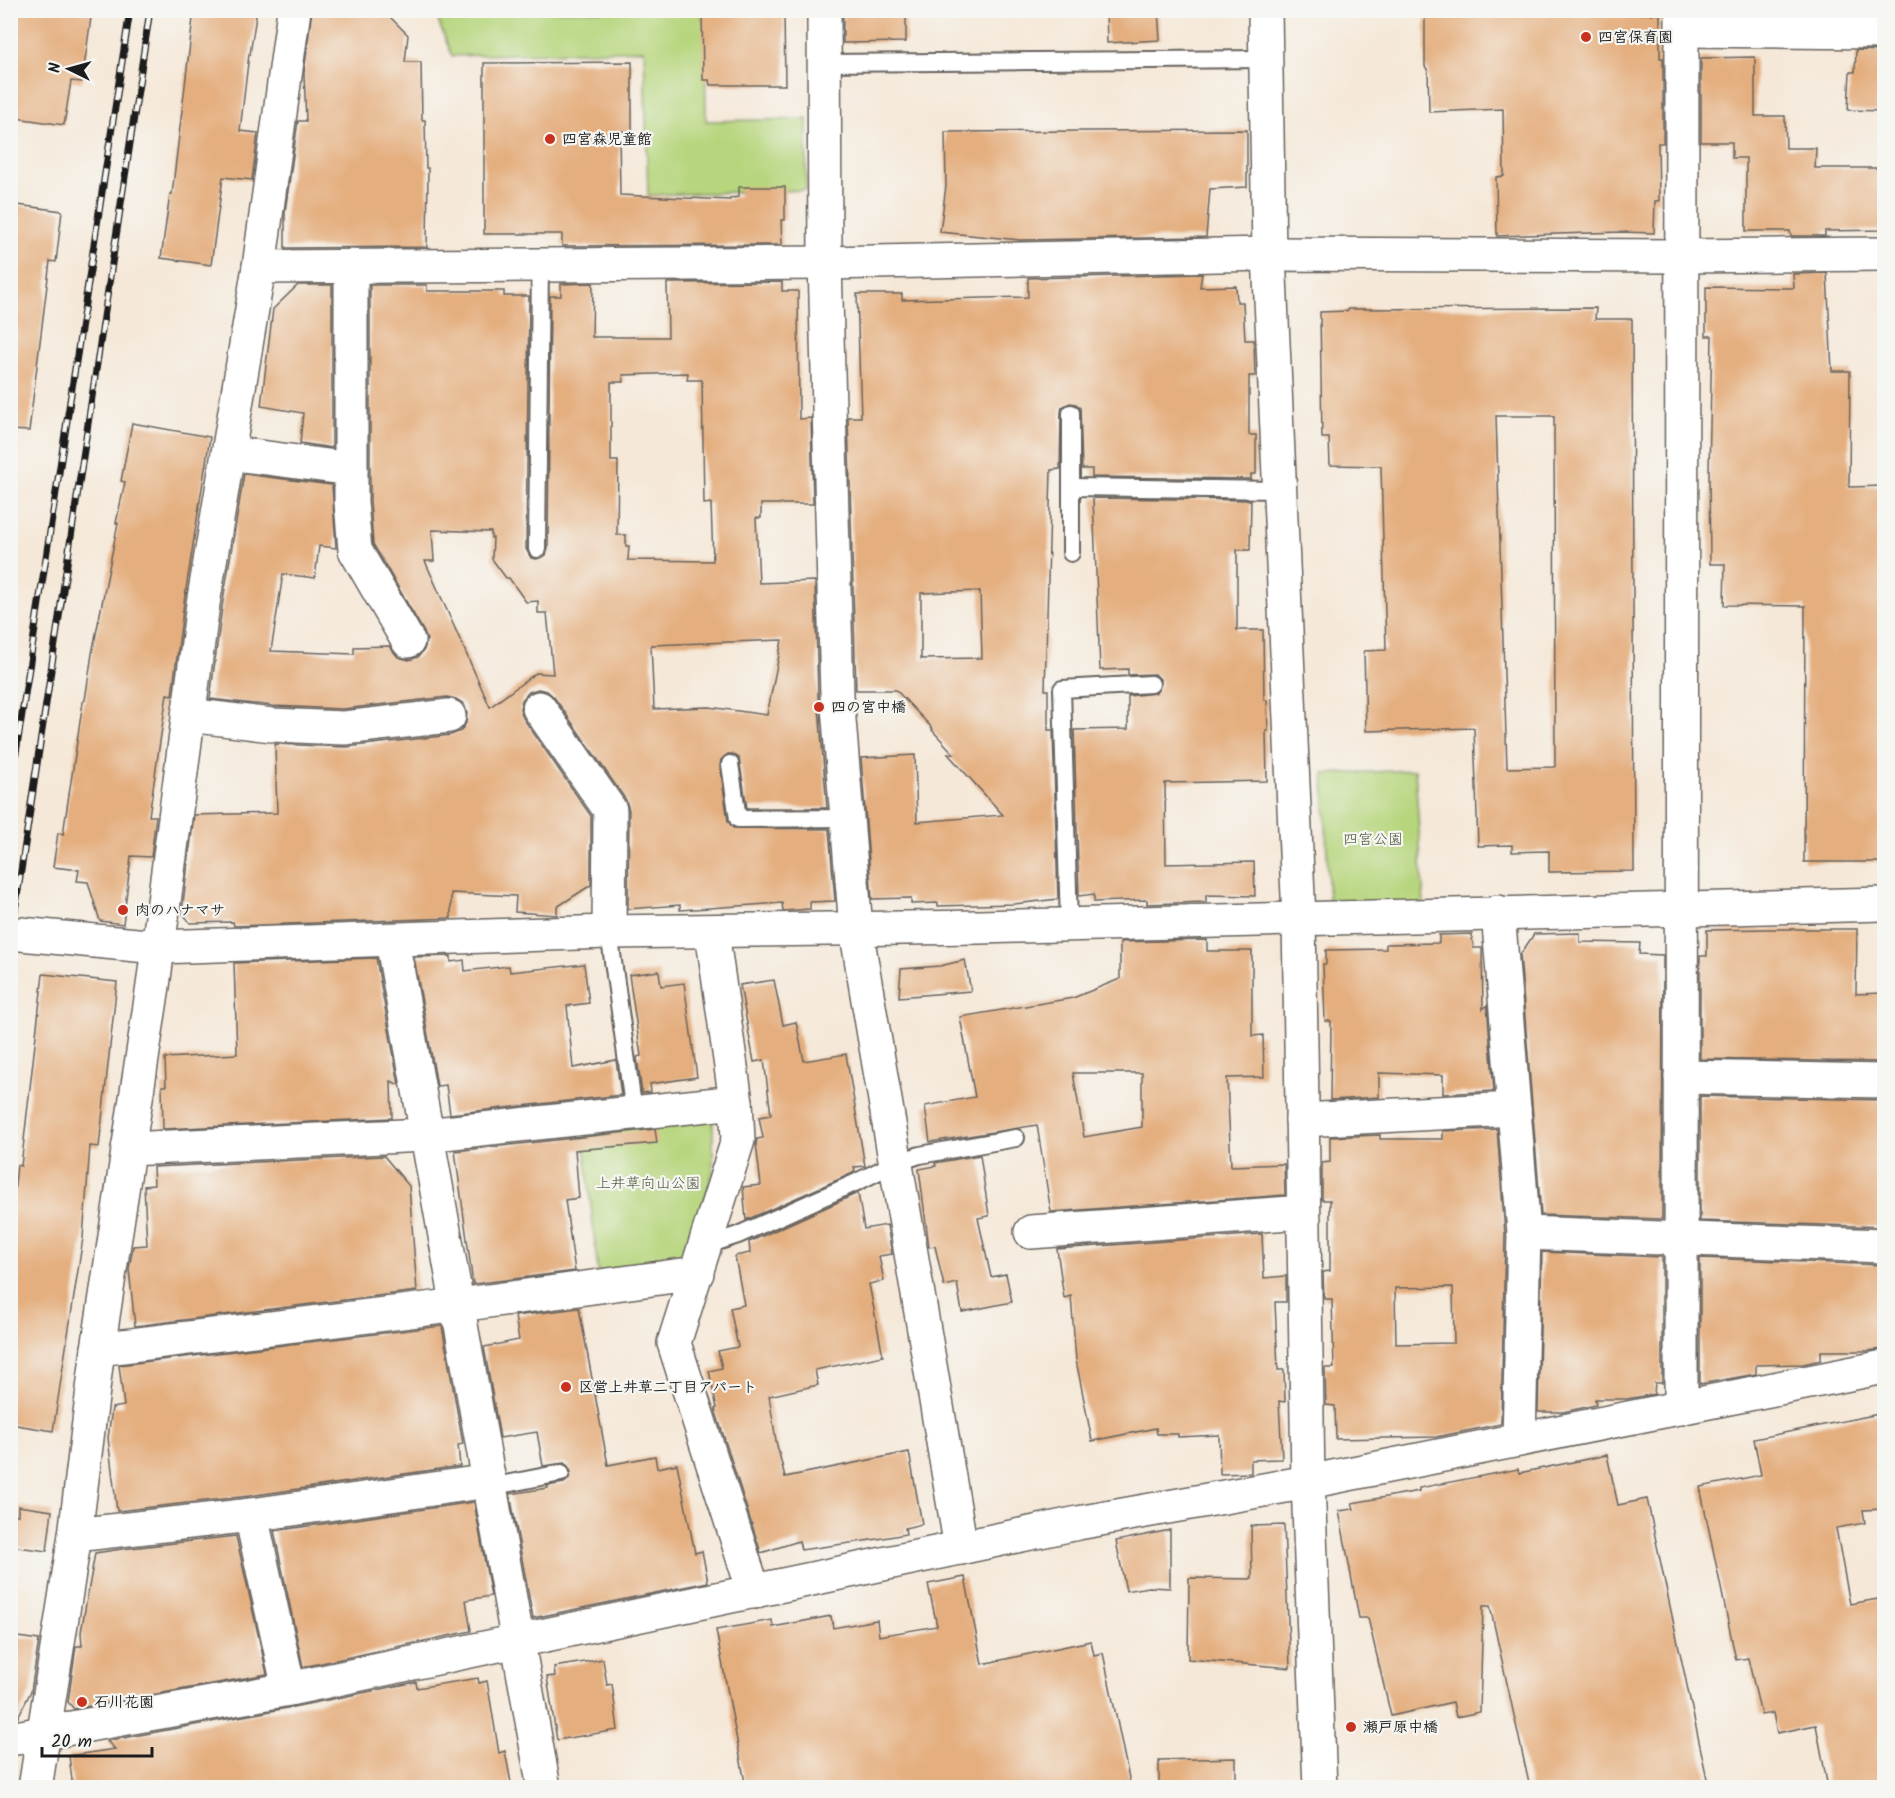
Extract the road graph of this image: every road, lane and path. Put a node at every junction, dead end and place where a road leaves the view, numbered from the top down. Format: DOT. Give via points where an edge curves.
graph roads {
  1 [pos="294,10"];
  2 [pos="824,10"];
  3 [pos="1265,10"];
  4 [pos="1682,20"];
  5 [pos="1884,32"];
  6 [pos="1266,58"];
  7 [pos="824,63"];
  8 [pos="1269,254"];
  9 [pos="1884,254"];
  10 [pos="1682,256"];
  11 [pos="825,263"];
  12 [pos="540,264"];
  13 [pos="351,266"];
  14 [pos="259,267"];
  15 [pos="1071,413"];
  16 [pos="228,453"];
  17 [pos="351,469"];
  18 [pos="1072,487"];
  19 [pos="1279,490"];
  20 [pos="537,549"];
  21 [pos="1071,553"];
  22 [pos="408,641"];
  23 [pos="1151,684"];
  24 [pos="539,708"];
  25 [pos="188,715"];
  26 [pos="449,716"];
  27 [pos="730,764"];
  28 [pos="847,818"];
  29 [pos="1884,903"];
  30 [pos="1680,908"];
  31 [pos="1498,912"];
  32 [pos="1299,918"];
  33 [pos="1069,924"];
  34 [pos="856,929"];
  35 [pos="609,932"];
  36 [pos="712,932"];
  37 [pos="10,933"];
  38 [pos="392,940"];
  39 [pos="158,947"];
  40 [pos="1681,1077"];
  41 [pos="1884,1081"];
  42 [pos="736,1102"];
  43 [pos="1514,1109"];
  44 [pos="634,1113"];
  45 [pos="1302,1120"];
  46 [pos="426,1135"];
  47 [pos="1016,1138"];
  48 [pos="128,1149"];
  49 [pos="895,1163"];
  50 [pos="1303,1212"];
  51 [pos="1031,1232"];
  52 [pos="1524,1233"];
  53 [pos="1681,1238"];
  54 [pos="1884,1246"];
  55 [pos="701,1260"];
  56 [pos="459,1305"];
  57 [pos="98,1349"];
  58 [pos="1884,1367"];
  59 [pos="1681,1408"];
  60 [pos="1519,1440"];
  61 [pos="561,1473"];
  62 [pos="1308,1482"];
  63 [pos="490,1484"];
  64 [pos="251,1515"];
  65 [pos="75,1535"];
  66 [pos="960,1548"];
  67 [pos="753,1592"];
  68 [pos="518,1641"];
  69 [pos="289,1689"];
  70 [pos="45,1733"];
  71 [pos="10,1739"];
  72 [pos="35,1788"];
  73 [pos="544,1788"];
  74 [pos="1320,1788"];
  1 -- 14 [label="street"];
  2 -- 7 [label="street"];
  3 -- 6 [label="street"];
  4 -- 5 [label="street"];
  4 -- 10 [label="street"];
  6 -- 7 [label="lane"];
  6 -- 8 [label="street"];
  7 -- 11 [label="street"];
  8 -- 10 [label="street"];
  8 -- 11 [label="street"];
  8 -- 19 [label="street"];
  9 -- 10 [label="street"];
  10 -- 30 [label="street"];
  11 -- 12 [label="street"];
  11 -- 28 [label="street" via="837,695"];
  12 -- 13 [label="street"];
  12 -- 20 [label="lane"];
  13 -- 14 [label="street"];
  13 -- 17 [label="street"];
  14 -- 16 [label="street"];
  15 -- 18 [label="lane"];
  16 -- 17 [label="street"];
  16 -- 25 [label="street"];
  17 -- 22 [label="street" via="355,550"];
  18 -- 19 [label="lane"];
  18 -- 21 [label="lane"];
  19 -- 32 [label="street"];
  23 -- 33 [label="lane" via="1062,689"];
  24 -- 35 [label="street" via="610,810"];
  25 -- 26 [label="street" via="344,728"];
  25 -- 39 [label="street"];
  27 -- 28 [label="lane" via="738,819"];
  28 -- 34 [label="street"];
  29 -- 30 [label="street"];
  30 -- 31 [label="street"];
  30 -- 40 [label="street"];
  31 -- 32 [label="street"];
  31 -- 43 [label="street"];
  32 -- 33 [label="street"];
  32 -- 45 [label="street"];
  33 -- 34 [label="street"];
  34 -- 36 [label="street"];
  34 -- 49 [label="street"];
  35 -- 36 [label="street"];
  35 -- 38 [label="street"];
  35 -- 44 [label="lane"];
  36 -- 42 [label="street"];
  37 -- 39 [label="street"];
  38 -- 39 [label="street"];
  38 -- 46 [label="street"];
  39 -- 48 [label="street"];
  40 -- 41 [label="street"];
  40 -- 53 [label="street"];
  42 -- 44 [label="street"];
  42 -- 55 [label="street" via="738,1140"];
  43 -- 45 [label="street"];
  43 -- 52 [label="street"];
  44 -- 46 [label="street"];
  45 -- 50 [label="street"];
  46 -- 48 [label="street"];
  46 -- 56 [label="street"];
  47 -- 49 [label="lane"];
  48 -- 57 [label="street"];
  49 -- 55 [label="lane" via="738,1235"];
  49 -- 66 [label="street"];
  50 -- 51 [label="street"];
  50 -- 62 [label="street"];
  52 -- 53 [label="street"];
  52 -- 60 [label="street"];
  53 -- 54 [label="street"];
  53 -- 59 [label="street"];
  55 -- 56 [label="street"];
  55 -- 67 [label="street" via="674,1342"];
  56 -- 57 [label="street"];
  56 -- 63 [label="street"];
  57 -- 65 [label="street"];
  58 -- 59 [label="street"];
  59 -- 60 [label="street"];
  60 -- 62 [label="street"];
  61 -- 63 [label="lane"];
  62 -- 66 [label="street"];
  62 -- 74 [label="street"];
  63 -- 64 [label="street"];
  63 -- 68 [label="street"];
  64 -- 65 [label="street"];
  64 -- 69 [label="street"];
  65 -- 70 [label="street"];
  66 -- 67 [label="street"];
  67 -- 68 [label="street"];
  68 -- 69 [label="street"];
  68 -- 73 [label="street"];
  69 -- 70 [label="street"];
  70 -- 71 [label="street"];
  70 -- 72 [label="street"];
}
